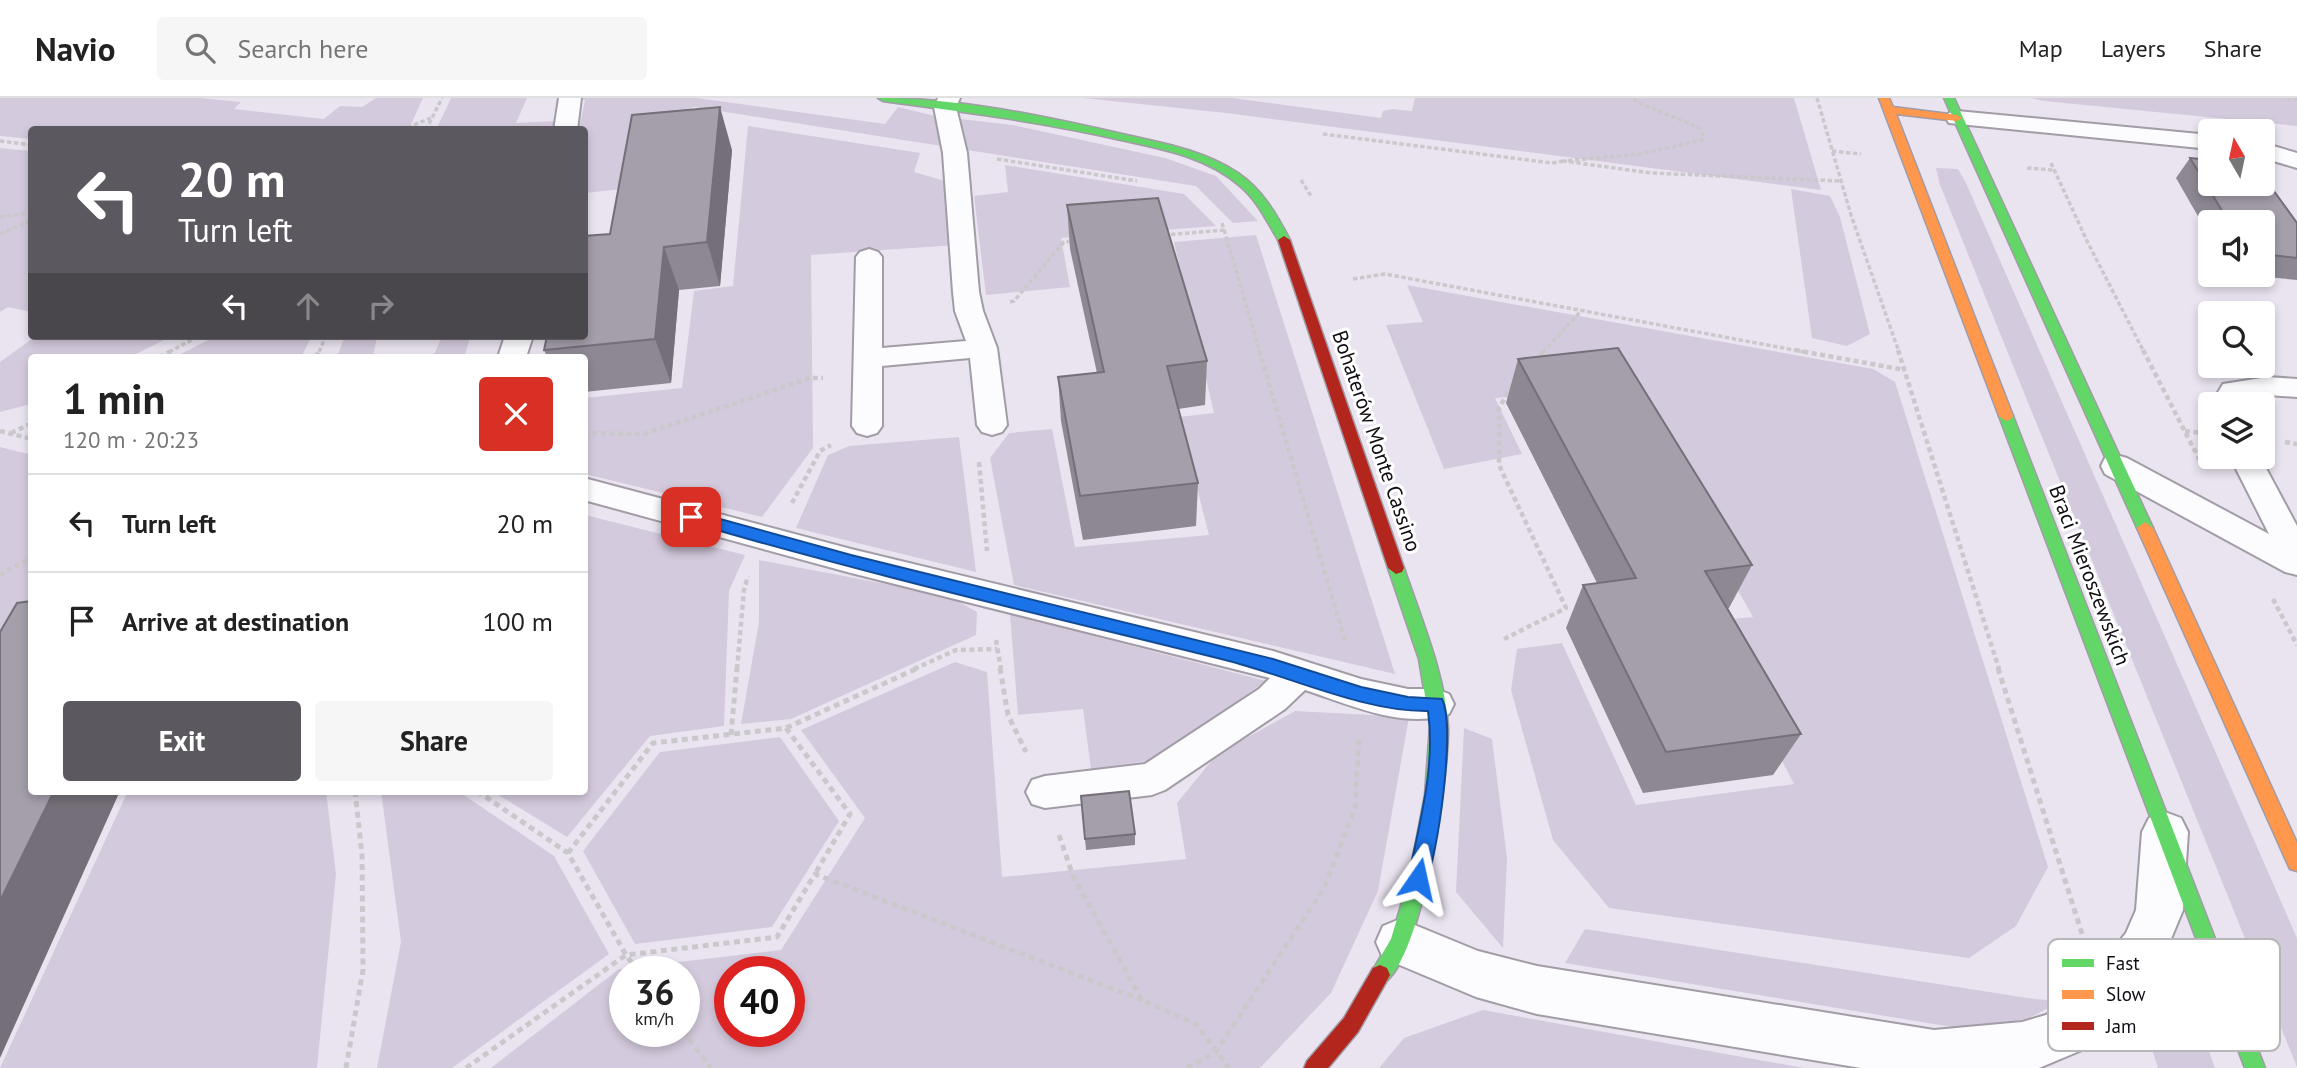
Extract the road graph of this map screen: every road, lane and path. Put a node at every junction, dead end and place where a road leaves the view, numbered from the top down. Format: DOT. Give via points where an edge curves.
graph roads {
  1 [pos="442,98"];
  2 [pos="570,98"];
  3 [pos="883,98"];
  4 [pos="1634,98"];
  5 [pos="1817,98"];
  6 [pos="2287,98"];
  7 [pos="2297,99"];
  8 [pos="947,102"];
  9 [pos="1886,104"];
  10 [pos="1953,108"];
  11 [pos="432,117"];
  12 [pos="411,126"];
  13 [pos="428,126"];
  14 [pos="566,126"];
  15 [pos="1323,134"];
  16 [pos="2198,140"];
  17 [pos="0,141"];
  18 [pos="28,144"];
  19 [pos="955,153"];
  20 [pos="2275,154"];
  21 [pos="2297,160"];
  22 [pos="1564,161"];
  23 [pos="2054,170"];
  24 [pos="1138,181"];
  25 [pos="1840,181"];
  26 [pos="28,213"];
  27 [pos="1215,216"];
  28 [pos="0,217"];
  29 [pos="28,222"];
  30 [pos="1225,230"];
  31 [pos="0,234"];
  32 [pos="1158,235"];
  33 [pos="1077,241"];
  34 [pos="869,257"];
  35 [pos="1353,279"];
  36 [pos="1581,310"];
  37 [pos="969,312"];
  38 [pos="191,340"];
  39 [pos="983,348"];
  40 [pos="165,354"];
  41 [pos="867,366"];
  42 [pos="1526,370"];
  43 [pos="1905,370"];
  44 [pos="1517,380"];
  45 [pos="2297,388"];
  46 [pos="2232,392"];
  47 [pos="28,425"];
  48 [pos="992,425"];
  49 [pos="867,426"];
  50 [pos="0,431"];
  51 [pos="2184,431"];
  52 [pos="588,433"];
  53 [pos="2198,433"];
  54 [pos="10,434"];
  55 [pos="28,438"];
  56 [pos="2116,466"];
  57 [pos="2251,469"];
  58 [pos="588,490"];
  59 [pos="792,502"];
  60 [pos="2238,531"];
  61 [pos="771,538"];
  62 [pos="986,547"];
  63 [pos="2297,556"];
  64 [pos="28,558"];
  65 [pos="2297,563"];
  66 [pos="0,575"];
  67 [pos="995,636"];
  68 [pos="1504,639"];
  69 [pos="2297,645"];
  70 [pos="997,649"];
  71 [pos="1298,674"];
  72 [pos="1361,694"];
  73 [pos="1436,704"];
  74 [pos="786,728"];
  75 [pos="731,735"];
  76 [pos="1045,792"];
  77 [pos="355,795"];
  78 [pos="483,795"];
  79 [pos="2165,832"];
  80 [pos="568,853"];
  81 [pos="2297,863"];
  82 [pos="815,874"];
  83 [pos="2084,939"];
  84 [pos="2146,939"];
  85 [pos="2206,939"];
  86 [pos="1400,943"];
  87 [pos="626,955"];
  88 [pos="1142,1000"];
  89 [pos="2048,1040"];
  90 [pos="695,1047"];
  91 [pos="2249,1051"];
  92 [pos="1215,1053"];
  93 [pos="1951,1061"];
  94 [pos="346,1068"];
  95 [pos="466,1068"];
  96 [pos="711,1068"];
  97 [pos="1187,1068"];
  98 [pos="1230,1068"];
  99 [pos="1314,1068"];
  100 [pos="2255,1068"];
  1 -- 11 [label="path"];
  2 -- 14 [label="lane"];
  3 -- 8 [label="main road, Bohaterów Monte Cassino"];
  4 -- 22 [label="path" via="1698,127 1702,139 1640,154"];
  5 -- 25 [label="path"];
  6 -- 7 [label="path"];
  8 -- 19 [label="lane"];
  8 -- 73 [label="main road, Bohaterów Monte Cassino" via="1153,144 1203,160 1237,177 1264,205 1291,253 1427,659"];
  9 -- 10 [label="main road"];
  9 -- 79 [label="main road, Braci Mieroszewskich"];
  10 -- 16 [label="lane"];
  10 -- 56 [label="main road"];
  11 -- 12 [label="path"];
  11 -- 13 [label="path"];
  15 -- 22 [label="path"];
  17 -- 18 [label="path"];
  19 -- 24 [label="path"];
  19 -- 37 [label="lane"];
  20 -- 21 [label="lane"];
  22 -- 25 [label="path" via="1651,173"];
  23 -- 51 [label="path"];
  25 -- 43 [label="path"];
  26 -- 28 [label="path"];
  27 -- 30 [label="path"];
  29 -- 31 [label="path"];
  30 -- 32 [label="path"];
  30 -- 72 [label="path"];
  33 -- 37 [label="path" via="1064,242 1014,301"];
  34 -- 41 [label="lane"];
  35 -- 36 [label="path" via="1385,274"];
  36 -- 42 [label="path"];
  36 -- 43 [label="path"];
  37 -- 39 [label="lane"];
  38 -- 40 [label="path"];
  39 -- 41 [label="lane"];
  39 -- 48 [label="lane"];
  41 -- 49 [label="lane"];
  41 -- 52 [label="path" via="810,379 644,434"];
  43 -- 83 [label="path"];
  44 -- 68 [label="path" via="1499,408 1499,466 1566,608"];
  45 -- 46 [label="lane" via="2268,386"];
  47 -- 54 [label="path"];
  48 -- 62 [label="path" via="977,442"];
  49 -- 59 [label="path" via="820,451"];
  50 -- 54 [label="path"];
  51 -- 53 [label="path"];
  51 -- 60 [label="path"];
  54 -- 55 [label="path"];
  56 -- 60 [label="lane"];
  56 -- 81 [label="main road"];
  57 -- 63 [label="lane"];
  58 -- 61 [label="lane"];
  60 -- 65 [label="lane"];
  60 -- 69 [label="path"];
  61 -- 71 [label="lane"];
  61 -- 75 [label="path" via="752,561 744,590"];
  64 -- 66 [label="path"];
  67 -- 70 [label="path"];
  70 -- 74 [label="path" via="956,650"];
  70 -- 76 [label="path" via="1008,715"];
  71 -- 72 [label="lane"];
  71 -- 76 [label="lane" via="1272,699 1152,779"];
  72 -- 73 [label="lane" via="1408,704"];
  72 -- 92 [label="path" via="1355,808 1324,888"];
  73 -- 86 [label="main road, Bohaterów Monte Cassino" via="1434,796"];
  74 -- 75 [label="path"];
  74 -- 82 [label="path" via="850,814"];
  75 -- 80 [label="path" via="653,743"];
  76 -- 88 [label="path" via="1073,876"];
  77 -- 94 [label="path" via="362,855 363,971"];
  78 -- 80 [label="path"];
  79 -- 84 [label="street" via="2158,917"];
  79 -- 85 [label="main road, Braci Mieroszewskich"];
  80 -- 87 [label="path"];
  82 -- 87 [label="path" via="776,937"];
  82 -- 88 [label="path"];
  86 -- 93 [label="street" via="1476,974 1536,990"];
  86 -- 99 [label="main road, Bohaterów Monte Cassino" via="1351,1025"];
  87 -- 95 [label="path"];
  88 -- 92 [label="path" via="1196,1024"];
  89 -- 93 [label="street"];
  90 -- 96 [label="path"];
  91 -- 100 [label="main road, Braci Mieroszewskich"];
  92 -- 97 [label="path"];
  92 -- 98 [label="path"];
}
